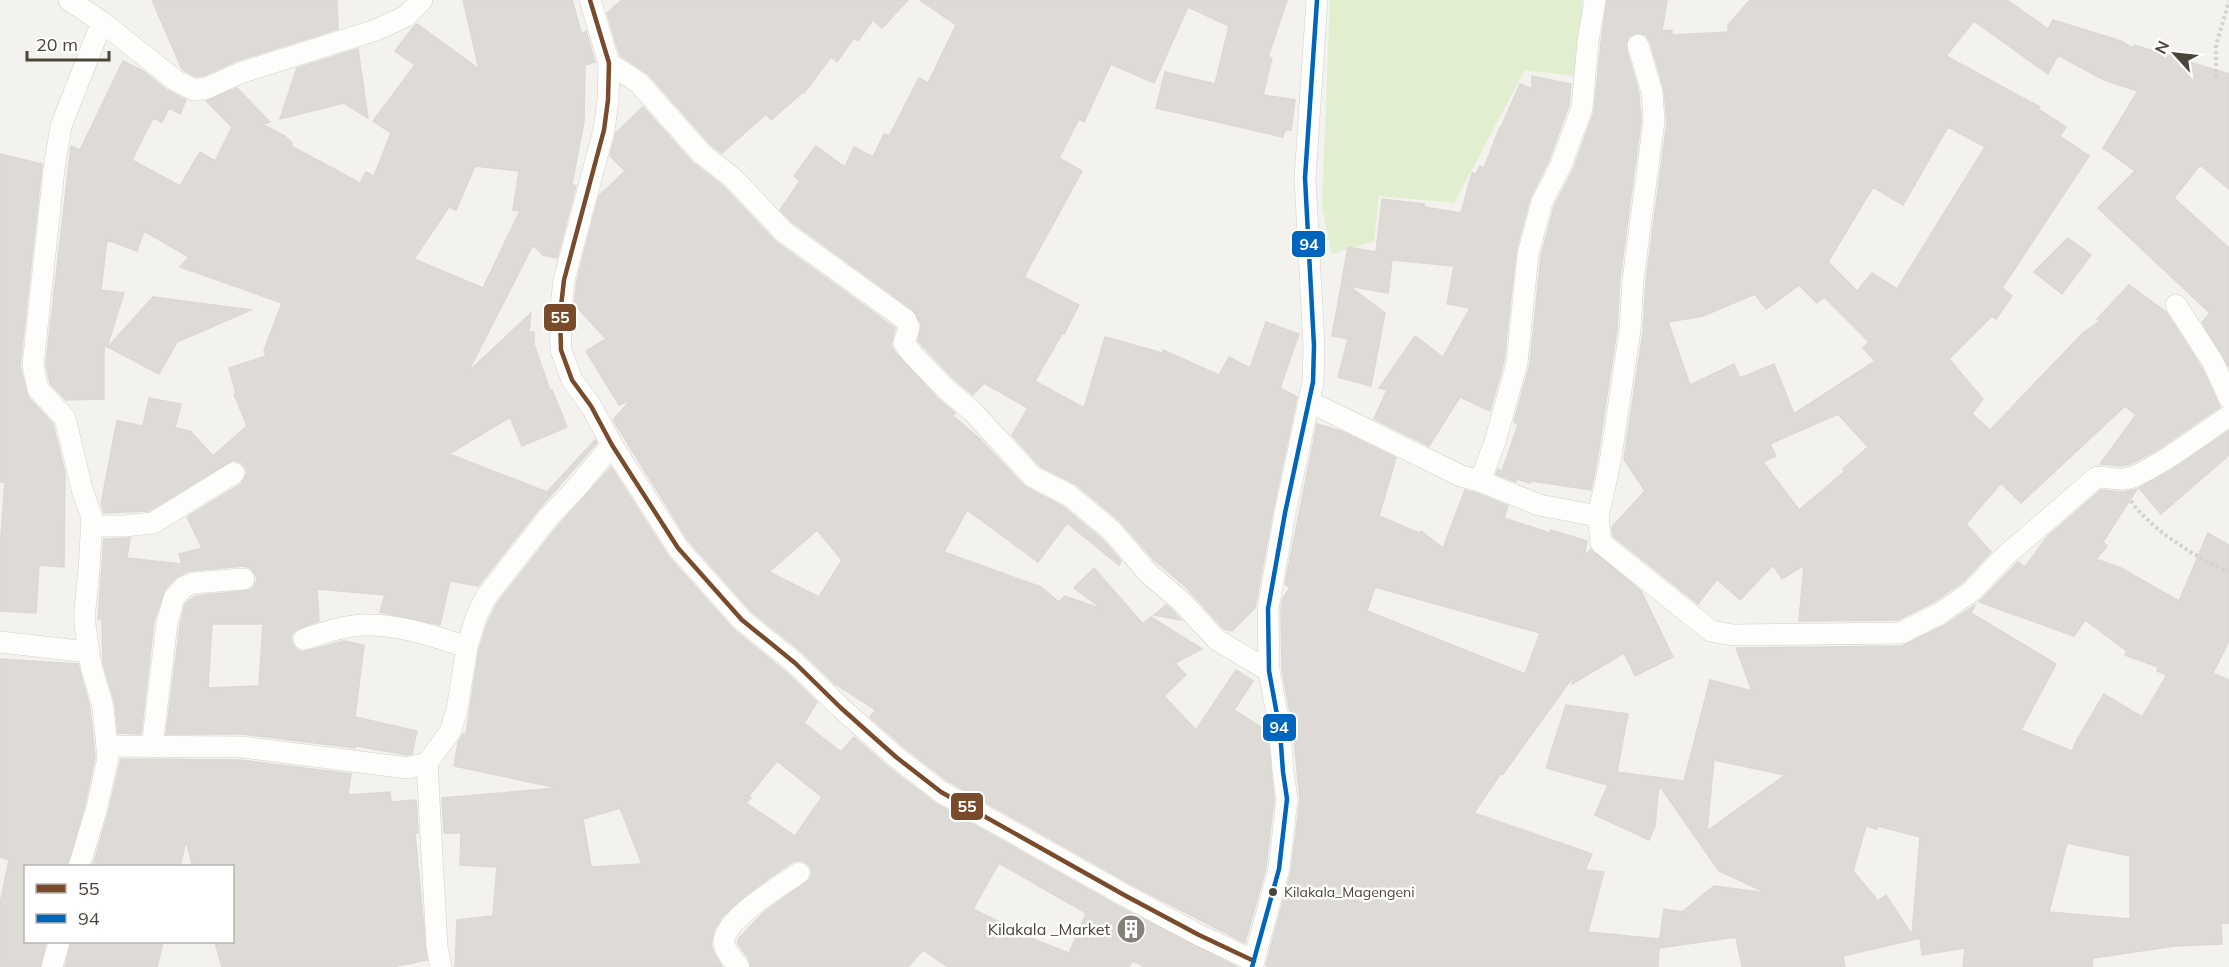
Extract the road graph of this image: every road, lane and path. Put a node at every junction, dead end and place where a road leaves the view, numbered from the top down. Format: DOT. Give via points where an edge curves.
graph roads {
  1 [pos="69,0"];
  2 [pos="422,0"];
  3 [pos="590,0"];
  4 [pos="1317,0"];
  5 [pos="1594,0"];
  6 [pos="2229,2"];
  7 [pos="102,22"];
  8 [pos="1638,45"];
  9 [pos="609,63"];
  10 [pos="2216,78"];
  11 [pos="2176,305"];
  12 [pos="2229,398"];
  13 [pos="1310,402"];
  14 [pos="2229,416"];
  15 [pos="612,445"];
  16 [pos="234,473"];
  17 [pos="1480,482"];
  18 [pos="2132,503"];
  19 [pos="1598,516"];
  20 [pos="92,526"];
  21 [pos="2229,572"];
  22 [pos="244,579"];
  23 [pos="304,639"];
  24 [pos="0,642"];
  25 [pos="467,647"];
  26 [pos="88,652"];
  27 [pos="1269,671"];
  28 [pos="108,747"];
  29 [pos="152,747"];
  30 [pos="428,764"];
  31 [pos="80,865"];
  32 [pos="799,873"];
  33 [pos="59,943"];
  34 [pos="1253,964"];
  35 [pos="52,967"];
  36 [pos="441,967"];
  37 [pos="739,967"];
  1 -- 7 [label="street"];
  2 -- 7 [label="street" via="406,16 376,30 194,90 175,80"];
  3 -- 9 [label="street"];
  4 -- 13 [label="street" via="1305,178 1314,346"];
  5 -- 17 [label="street" via="1582,108 1542,202 1528,254 1517,363"];
  6 -- 10 [label="path" via="2216,45"];
  7 -- 20 [label="street" via="61,126 33,365 38,389 65,418"];
  8 -- 19 [label="street" via="1652,92 1654,121 1630,330"];
  9 -- 15 [label="street" via="604,130 573,239 560,315 561,350 573,380"];
  9 -- 27 [label="street" via="639,83 702,154 733,178 784,232 906,320 909,328 904,343 913,355 1033,477 1070,495 1113,531 1149,574 1217,640"];
  11 -- 12 [label="street" via="2212,362"];
  13 -- 17 [label="street"];
  13 -- 27 [label="street" via="1268,609"];
  14 -- 19 [label="street" via="2147,470 2124,480 2097,477 2005,556 1972,591 1940,614 1901,633 1732,635 1711,631 1601,543"];
  15 -- 25 [label="street" via="486,597"];
  15 -- 34 [label="street" via="678,548 742,620 795,663 896,757 949,797"];
  16 -- 20 [label="street" via="153,523"];
  17 -- 19 [label="street" via="1539,505"];
  18 -- 21 [label="path" via="2168,538"];
  20 -- 26 [label="street" via="85,609"];
  22 -- 29 [label="street" via="193,583 174,598 167,623"];
  23 -- 25 [label="street" via="340,628 387,626 411,629"];
  24 -- 26 [label="street"];
  25 -- 30 [label="street" via="450,732"];
  26 -- 28 [label="street" via="103,707"];
  27 -- 34 [label="street" via="1287,799 1279,869"];
  28 -- 29 [label="street"];
  28 -- 31 [label="street" via="104,777"];
  29 -- 30 [label="street" via="242,747 408,768"];
  30 -- 36 [label="street"];
  32 -- 37 [label="street" via="729,927 725,946"];
  33 -- 35 [label="street"];
}
